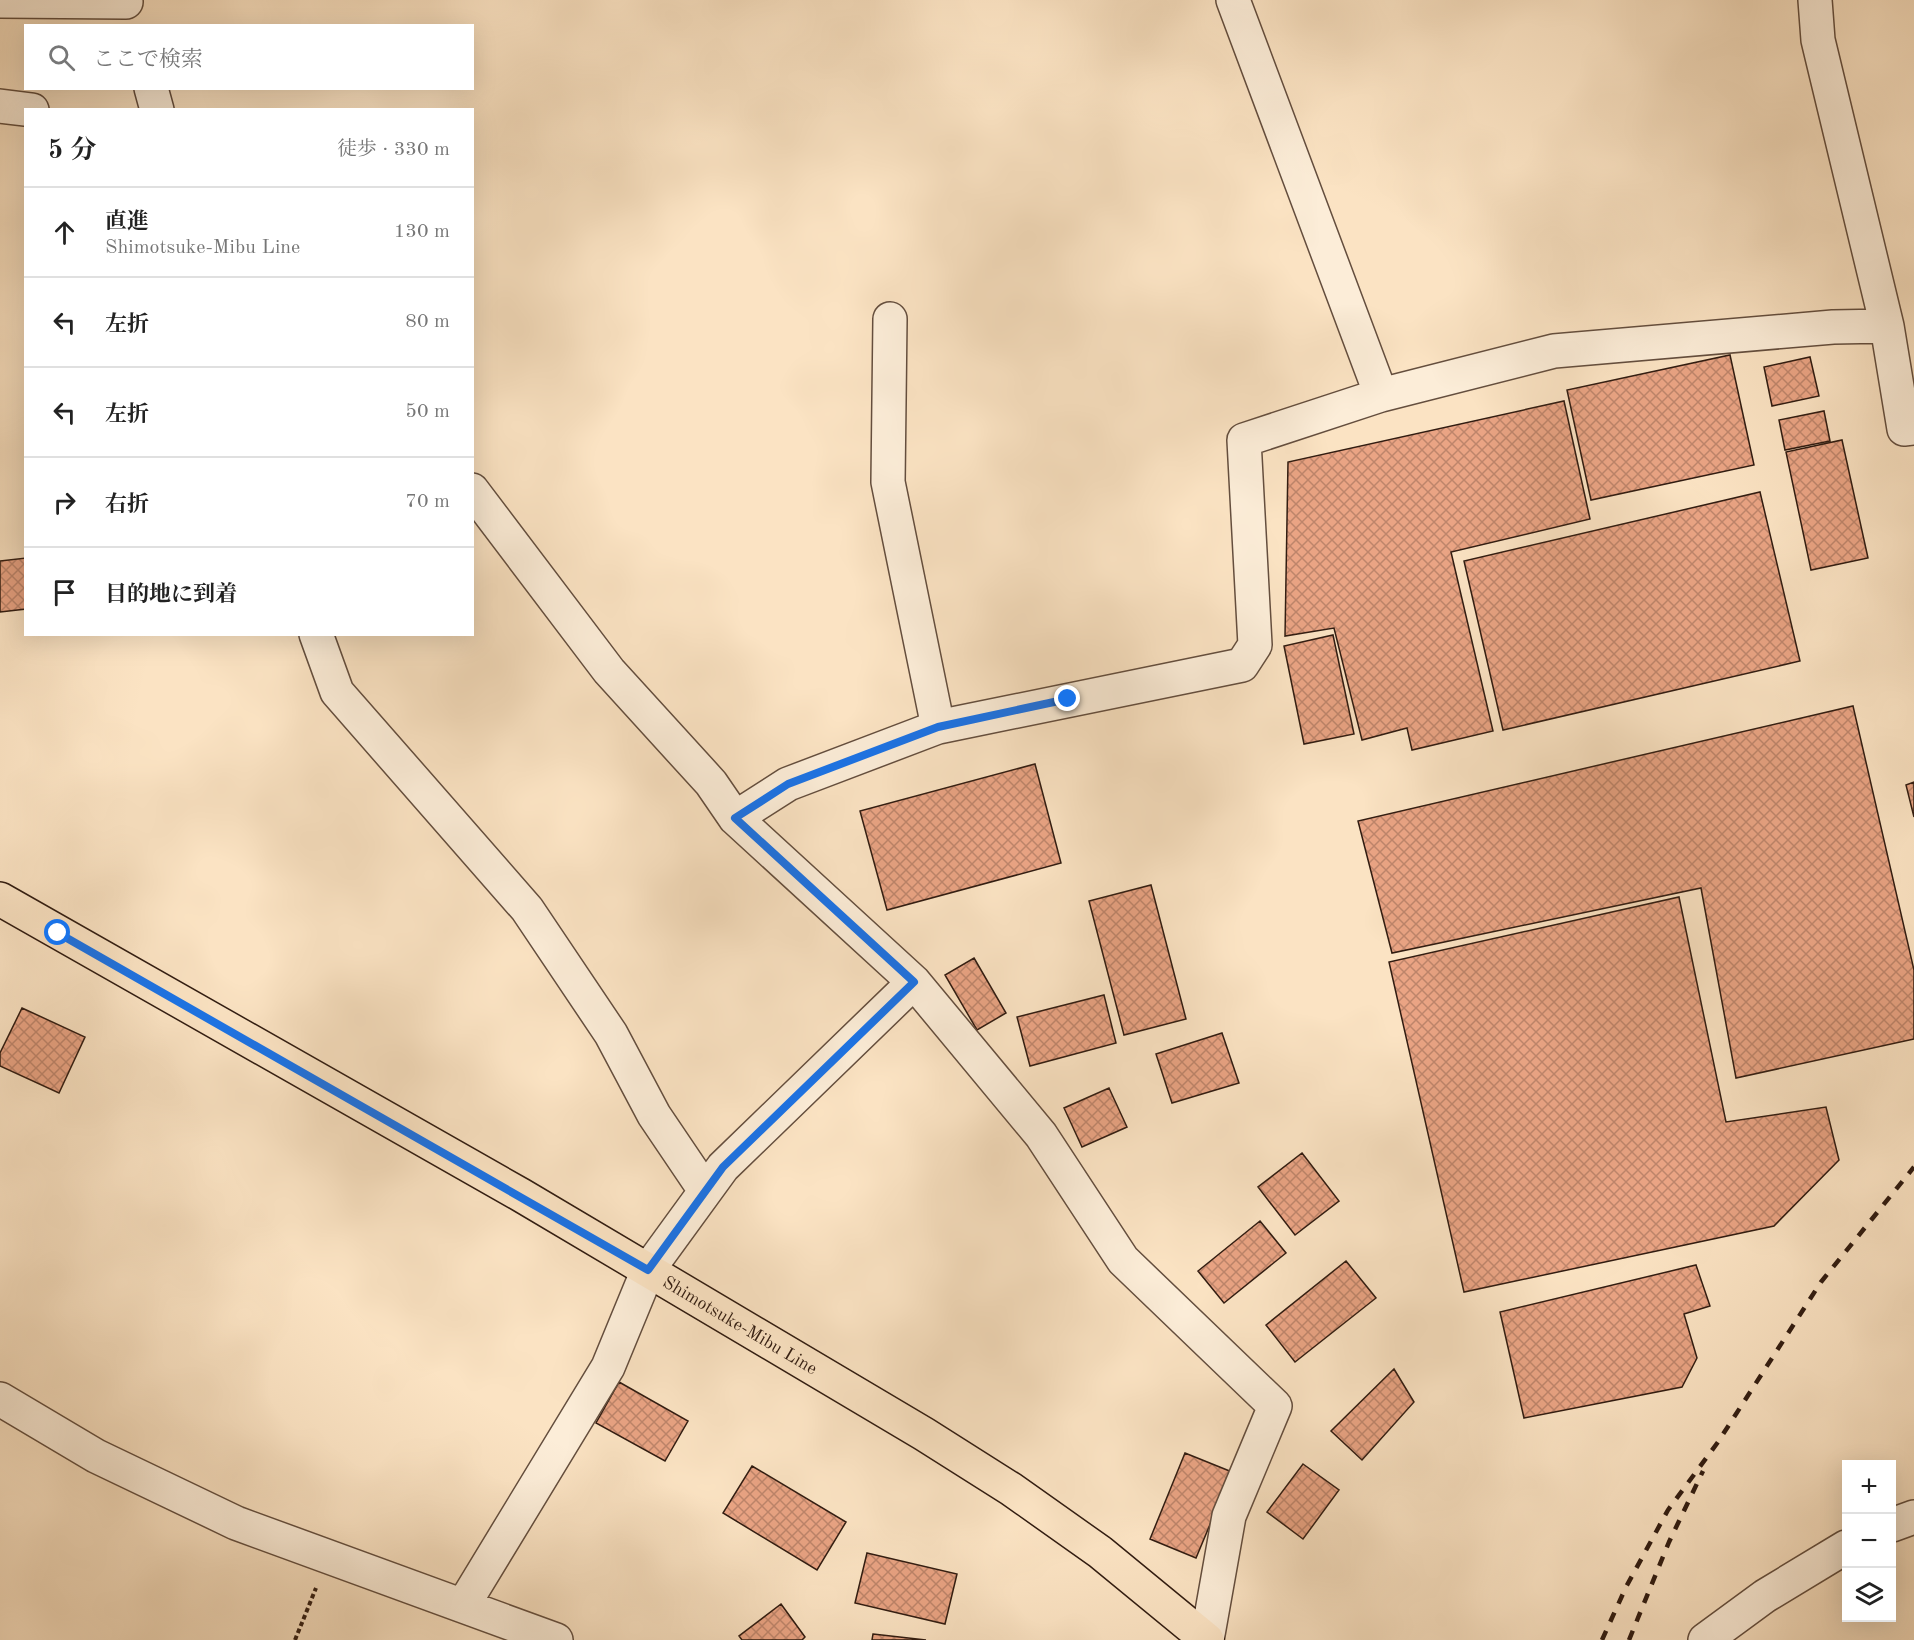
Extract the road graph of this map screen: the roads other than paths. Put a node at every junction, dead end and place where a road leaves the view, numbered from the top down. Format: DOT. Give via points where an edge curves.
graph roads {
  1 [pos="1233,0"];
  2 [pos="1815,0"];
  3 [pos="0,1"];
  4 [pos="128,9"];
  5 [pos="152,90"];
  6 [pos="0,106"];
  7 [pos="156,108"];
  8 [pos="24,109"];
  9 [pos="890,319"];
  10 [pos="1887,326"];
  11 [pos="1381,395"];
  12 [pos="1914,428"];
  13 [pos="474,493"];
  14 [pos="317,636"];
  15 [pos="938,727"];
  16 [pos="735,818"];
  17 [pos="0,899"];
  18 [pos="914,982"];
  19 [pos="704,1189"];
  20 [pos="648,1270"];
  21 [pos="0,1399"];
  22 [pos="1914,1517"];
  23 [pos="1896,1524"];
  24 [pos="1842,1548"];
  25 [pos="464,1604"];
  26 [pos="556,1640"];
  27 [pos="1207,1640"];
  28 [pos="1705,1640"];
  1 -- 11 [label="street"];
  2 -- 10 [label="street" via="1818,40"];
  3 -- 4 [label="street"];
  5 -- 7 [label="street"];
  6 -- 8 [label="street"];
  9 -- 15 [label="street" via="888,482"];
  10 -- 11 [label="street" via="1833,327 1554,351"];
  10 -- 12 [label="street" via="1904,429"];
  11 -- 15 [label="street" via="1245,440 1255,645 1242,665"];
  13 -- 16 [label="street" via="609,671 711,783"];
  14 -- 19 [label="street" via="337,692 528,909 611,1034 654,1115"];
  15 -- 16 [label="street" via="788,784"];
  16 -- 18 [label="street"];
  17 -- 20 [label="main road, Shimotsuke-Mibu Line"];
  18 -- 19 [label="street"];
  18 -- 27 [label="street" via="1041,1135 1123,1260 1275,1406 1229,1516"];
  19 -- 20 [label="street"];
  20 -- 25 [label="street" via="608,1367"];
  20 -- 27 [label="main road, Shimotsuke-Mibu Line" via="1011,1489 1100,1552"];
  21 -- 25 [label="street" via="107,1461 236,1523"];
  22 -- 23 [label="street"];
  24 -- 28 [label="street" via="1765,1596"];
  25 -- 26 [label="street"];
}
